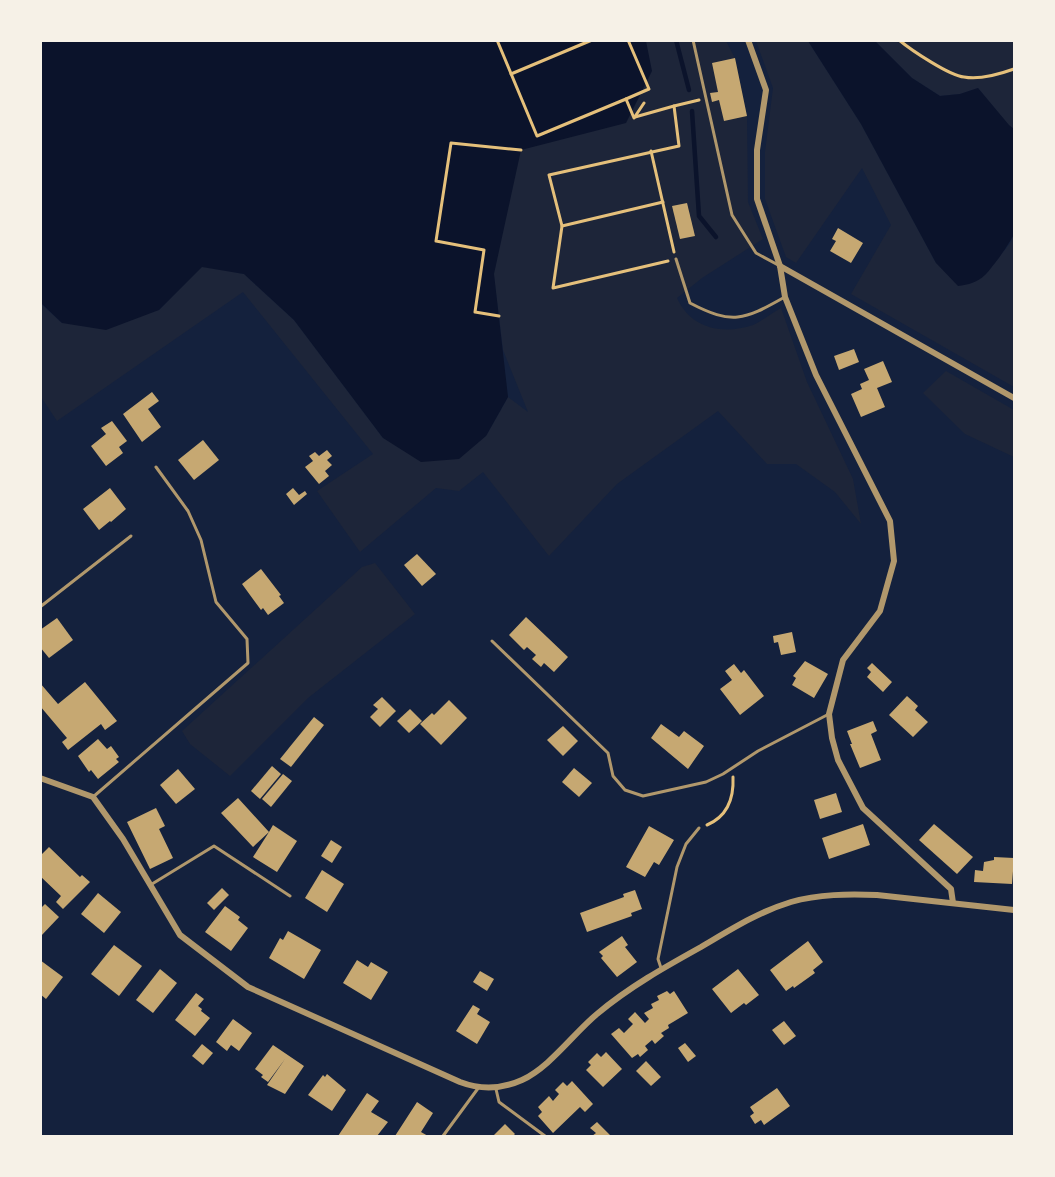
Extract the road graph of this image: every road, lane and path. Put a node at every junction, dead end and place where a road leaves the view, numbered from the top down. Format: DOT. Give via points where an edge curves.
graph roads {
  1 [pos="497,40"];
  2 [pos="592,40"];
  3 [pos="628,40"];
  4 [pos="693,40"];
  5 [pos="748,40"];
  6 [pos="899,40"];
  7 [pos="1014,69"];
  8 [pos="512,74"];
  9 [pos="626,99"];
  10 [pos="706,99"];
  11 [pos="644,103"];
  12 [pos="674,106"];
  13 [pos="634,118"];
  14 [pos="521,150"];
  15 [pos="651,152"];
  16 [pos="663,202"];
  17 [pos="562,226"];
  18 [pos="676,259"];
  19 [pos="780,266"];
  20 [pos="785,297"];
  21 [pos="499,316"];
  22 [pos="1014,398"];
  23 [pos="156,468"];
  24 [pos="131,536"];
  25 [pos="40,607"];
  26 [pos="492,641"];
  27 [pos="829,714"];
  28 [pos="731,769"];
  29 [pos="40,778"];
  30 [pos="93,797"];
  31 [pos="699,828"];
  32 [pos="150,885"];
  33 [pos="290,896"];
  34 [pos="953,903"];
  35 [pos="1014,910"];
  36 [pos="662,969"];
  37 [pos="479,1087"];
  38 [pos="496,1087"];
  39 [pos="443,1137"];
  40 [pos="545,1137"];
  1 -- 8 [label="path"];
  2 -- 8 [label="path"];
  3 -- 9 [label="path" via="649,89"];
  4 -- 10 [label="lane"];
  5 -- 19 [label="street" via="766,90 757,150 757,199"];
  6 -- 7 [label="path" via="962,78"];
  8 -- 9 [label="path" via="537,136"];
  9 -- 13 [label="path"];
  10 -- 12 [label="path"];
  10 -- 19 [label="lane" via="732,215 756,253"];
  11 -- 13 [label="path"];
  12 -- 13 [label="path"];
  12 -- 15 [label="path" via="679,146"];
  14 -- 21 [label="path" via="451,143 436,241 484,250 475,312"];
  15 -- 16 [label="path"];
  15 -- 17 [label="path" via="549,175"];
  16 -- 17 [label="path"];
  16 -- 18 [label="path"];
  17 -- 18 [label="path" via="554,288"];
  18 -- 20 [label="lane" via="690,303 714,316 753,315"];
  19 -- 20 [label="street"];
  19 -- 22 [label="street"];
  20 -- 27 [label="street" via="816,375 890,521 894,561 880,611 843,660"];
  23 -- 30 [label="lane" via="188,511 201,540 216,602 247,639 248,663"];
  24 -- 25 [label="lane"];
  26 -- 28 [label="lane" via="608,753 614,776 625,790 643,796 706,782"];
  27 -- 28 [label="lane"];
  27 -- 34 [label="street" via="838,760 863,808 951,889"];
  28 -- 31 [label="path" via="733,794 728,807 723,815"];
  29 -- 30 [label="street"];
  30 -- 32 [label="street"];
  31 -- 36 [label="lane" via="686,844 677,867 658,959"];
  32 -- 33 [label="lane" via="214,846"];
  32 -- 37 [label="street" via="180,935 248,987"];
  34 -- 35 [label="street"];
  34 -- 36 [label="street" via="855,895 806,899 749,919"];
  36 -- 38 [label="street" via="597,1014 534,1073"];
  37 -- 38 [label="street"];
  37 -- 39 [label="lane"];
  38 -- 40 [label="lane" via="499,1102"];
}
